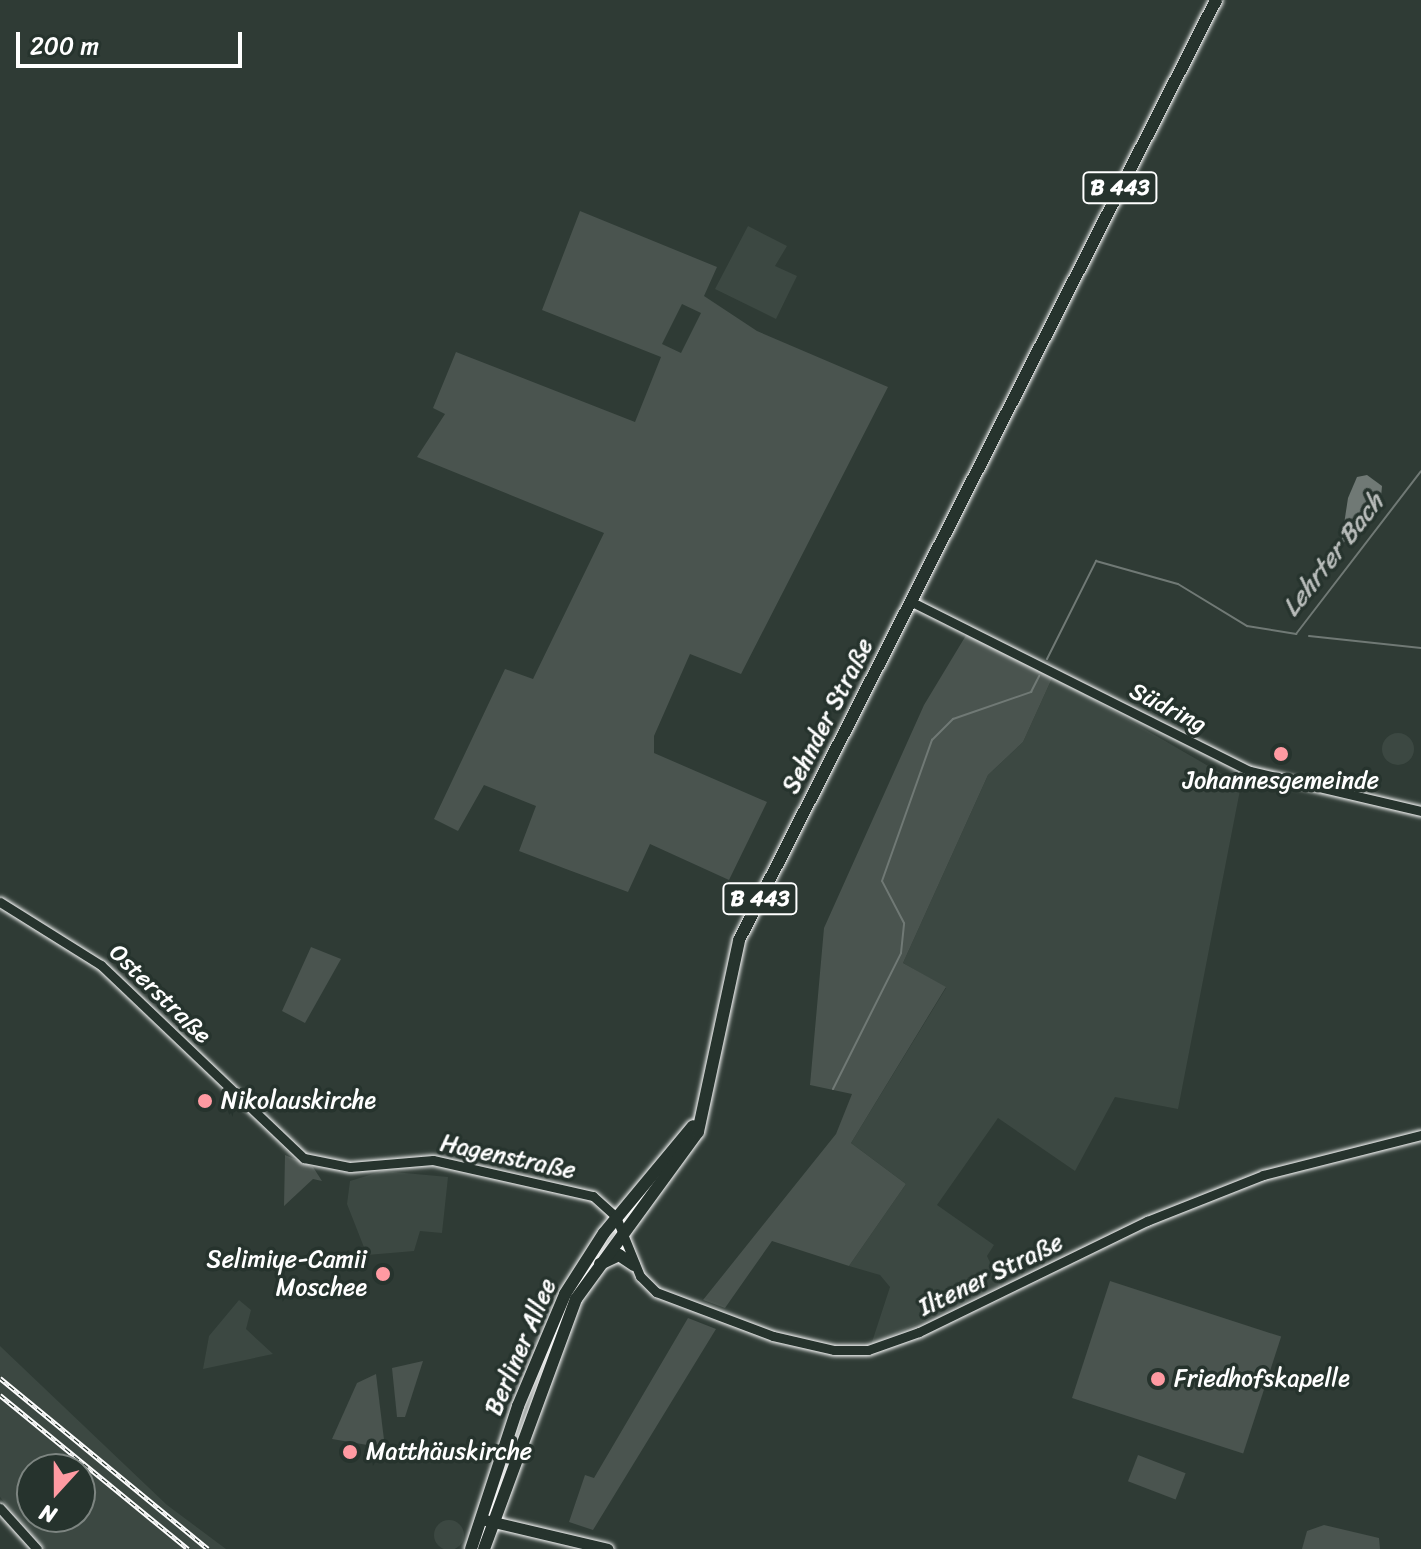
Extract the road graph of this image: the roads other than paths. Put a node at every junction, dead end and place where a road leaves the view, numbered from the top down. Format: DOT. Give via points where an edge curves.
graph roads {
  1 [pos="1216,0"];
  2 [pos="912,602"];
  3 [pos="1421,811"];
  4 [pos="0,902"];
  5 [pos="1421,1135"];
  6 [pos="335,1167"];
  7 [pos="618,1223"];
  8 [pos="634,1265"];
  9 [pos="590,1275"];
  10 [pos="0,1508"];
  11 [pos="488,1520"];
  12 [pos="37,1549"];
  13 [pos="471,1549"];
  14 [pos="484,1549"];
  15 [pos="608,1549"];
  1 -- 2 [label="main road, Sehnder Straße / B 443"];
  2 -- 3 [label="street, Südring" via="1250,771"];
  2 -- 7 [label="main road, Sehnder Straße / B 443" via="739,940 708,1090 687,1136"];
  4 -- 6 [label="street, Osterstraße" via="101,965 276,1137 304,1158"];
  5 -- 8 [label="street, Iltener Straße" via="1263,1175 1167,1212 972,1308 868,1350 795,1342 708,1315 656,1292"];
  6 -- 7 [label="street, Hagenstraße" via="433,1160 585,1193"];
  7 -- 8 [label="street, Iltener Straße"];
  7 -- 9 [label="main road, Berliner Allee / B 443"];
  7 -- 11 [label="main road, Berliner Allee / B 443" via="549,1328"];
  8 -- 9 [label="main road" via="613,1255"];
  9 -- 11 [label="main road, Berliner Allee / B 443" via="544,1374"];
  10 -- 12 [label="street"];
  11 -- 13 [label="main road, Berliner Allee / B 443"];
  11 -- 14 [label="main road, Berliner Allee / B 443"];
  11 -- 15 [label="main road" via="558,1532"];
}
